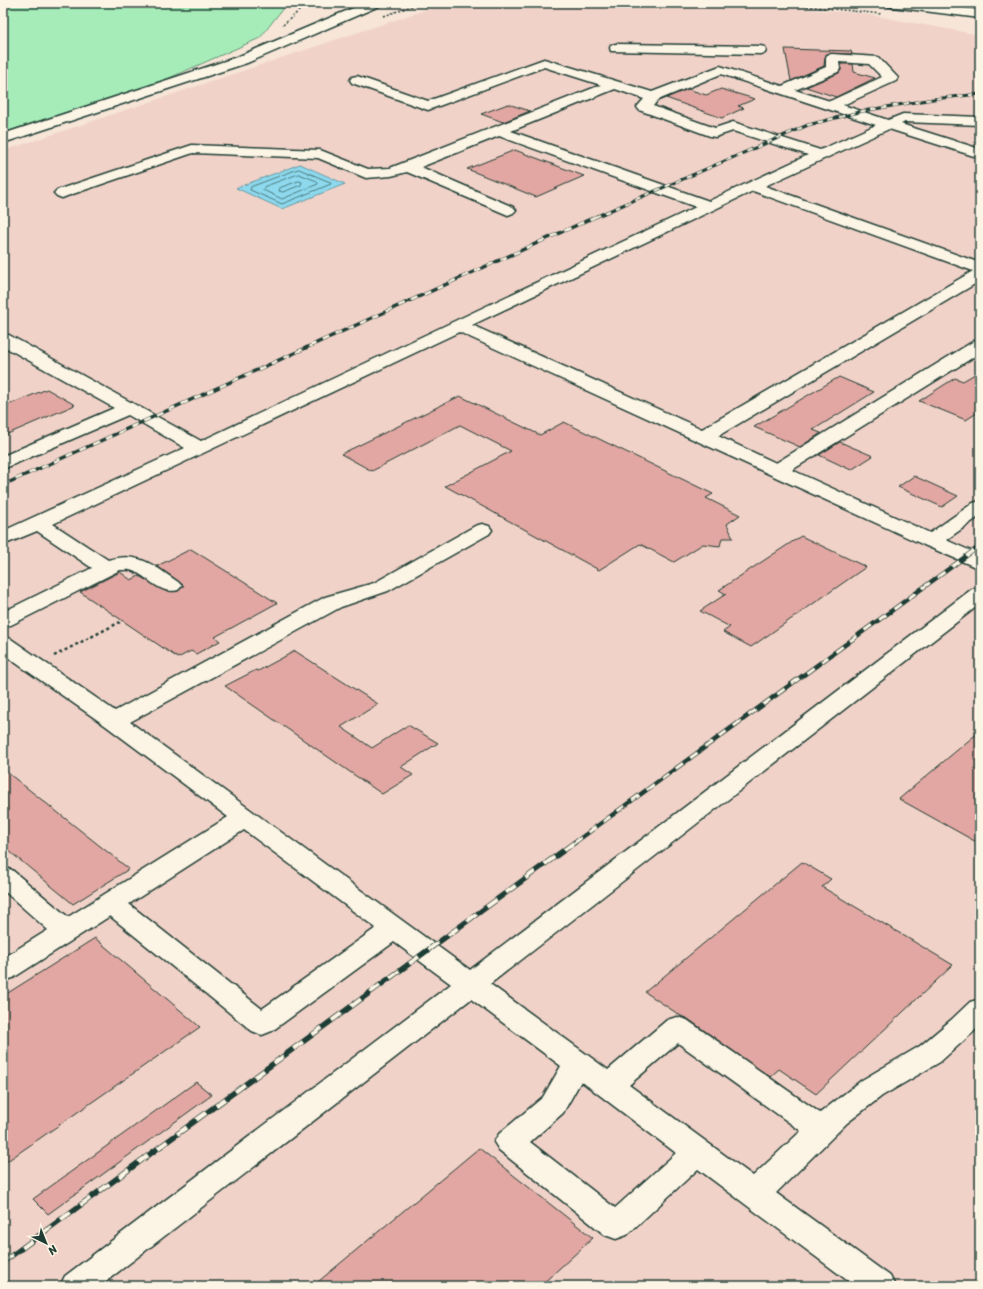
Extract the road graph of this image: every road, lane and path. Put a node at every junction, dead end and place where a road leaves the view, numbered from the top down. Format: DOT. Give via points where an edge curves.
graph roads {
  1 [pos="375,3"];
  2 [pos="775,3"];
  3 [pos="892,3"];
  4 [pos="957,3"];
  5 [pos="980,6"];
  6 [pos="980,14"];
  7 [pos="885,15"];
  8 [pos="616,48"];
  9 [pos="672,49"];
  10 [pos="760,50"];
  11 [pos="720,70"];
  12 [pos="357,80"];
  13 [pos="614,85"];
  14 [pos="782,90"];
  15 [pos="653,97"];
  16 [pos="831,106"];
  17 [pos="980,121"];
  18 [pos="887,125"];
  19 [pos="498,131"];
  20 [pos="3,140"];
  21 [pos="980,154"];
  22 [pos="821,155"];
  23 [pos="408,167"];
  24 [pos="752,186"];
  25 [pos="62,193"];
  26 [pos="709,206"];
  27 [pos="508,210"];
  28 [pos="980,268"];
  29 [pos="980,274"];
  30 [pos="458,325"];
  31 [pos="3,339"];
  32 [pos="980,345"];
  33 [pos="129,408"];
  34 [pos="703,437"];
  35 [pos="200,448"];
  36 [pos="3,463"];
  37 [pos="777,471"];
  38 [pos="980,507"];
  39 [pos="38,523"];
  40 [pos="482,530"];
  41 [pos="3,539"];
  42 [pos="931,541"];
  43 [pos="980,563"];
  44 [pos="107,568"];
  45 [pos="171,586"];
  46 [pos="980,594"];
  47 [pos="3,620"];
  48 [pos="120,622"];
  49 [pos="3,644"];
  50 [pos="48,659"];
  51 [pos="114,721"];
  52 [pos="245,818"];
  53 [pos="3,876"];
  54 [pos="111,903"];
  55 [pos="394,928"];
  56 [pos="67,931"];
  57 [pos="3,971"];
  58 [pos="470,984"];
  59 [pos="980,1009"];
  60 [pos="577,1063"];
  61 [pos="608,1086"];
  62 [pos="821,1129"];
  63 [pos="697,1152"];
  64 [pos="754,1194"];
  65 [pos="76,1286"];
  66 [pos="878,1286"];
  1 -- 20 [label="main road" via="242,60"];
  2 -- 7 [label="path"];
  3 -- 6 [label="main road"];
  4 -- 5 [label="main road"];
  8 -- 9 [label="main road"];
  9 -- 10 [label="main road"];
  9 -- 11 [label="main road" via="698,65"];
  11 -- 14 [label="main road"];
  11 -- 15 [label="main road"];
  12 -- 13 [label="main road" via="428,106 544,63"];
  13 -- 15 [label="main road"];
  13 -- 19 [label="main road"];
  14 -- 16 [label="main road"];
  14 -- 16 [label="main road" via="833,69 832,58 873,60 891,78"];
  15 -- 22 [label="main road" via="644,107 715,133 733,126"];
  16 -- 18 [label="main road"];
  17 -- 18 [label="main road" via="903,118"];
  18 -- 21 [label="main road"];
  18 -- 22 [label="main road"];
  19 -- 23 [label="main road"];
  19 -- 26 [label="main road"];
  22 -- 24 [label="main road"];
  23 -- 25 [label="main road" via="366,174 320,154 192,149"];
  23 -- 27 [label="main road"];
  24 -- 26 [label="main road"];
  24 -- 28 [label="main road"];
  26 -- 30 [label="main road"];
  29 -- 34 [label="main road"];
  30 -- 34 [label="main road"];
  30 -- 35 [label="main road"];
  31 -- 33 [label="main road"];
  32 -- 37 [label="main road"];
  33 -- 35 [label="main road"];
  33 -- 36 [label="main road"];
  34 -- 37 [label="main road"];
  35 -- 39 [label="main road"];
  37 -- 42 [label="main road"];
  38 -- 42 [label="main road"];
  39 -- 41 [label="main road"];
  39 -- 44 [label="main road"];
  40 -- 51 [label="main road" via="381,587 333,602"];
  42 -- 43 [label="main road"];
  44 -- 45 [label="main road" via="116,564 136,564"];
  44 -- 47 [label="main road"];
  46 -- 58 [label="main road"];
  48 -- 50 [label="path"];
  49 -- 51 [label="main road"];
  51 -- 52 [label="main road"];
  52 -- 54 [label="main road"];
  52 -- 55 [label="main road"];
  53 -- 56 [label="main road"];
  54 -- 55 [label="main road" via="262,1024"];
  54 -- 56 [label="main road"];
  55 -- 58 [label="main road"];
  56 -- 57 [label="main road"];
  58 -- 60 [label="main road"];
  58 -- 65 [label="main road"];
  59 -- 62 [label="main road" via="930,1054 872,1088"];
  60 -- 61 [label="main road"];
  60 -- 63 [label="main road" via="553,1105 509,1142 616,1226"];
  61 -- 62 [label="main road" via="677,1028"];
  61 -- 63 [label="main road"];
  62 -- 64 [label="main road"];
  63 -- 64 [label="main road"];
  64 -- 66 [label="main road"];
}
